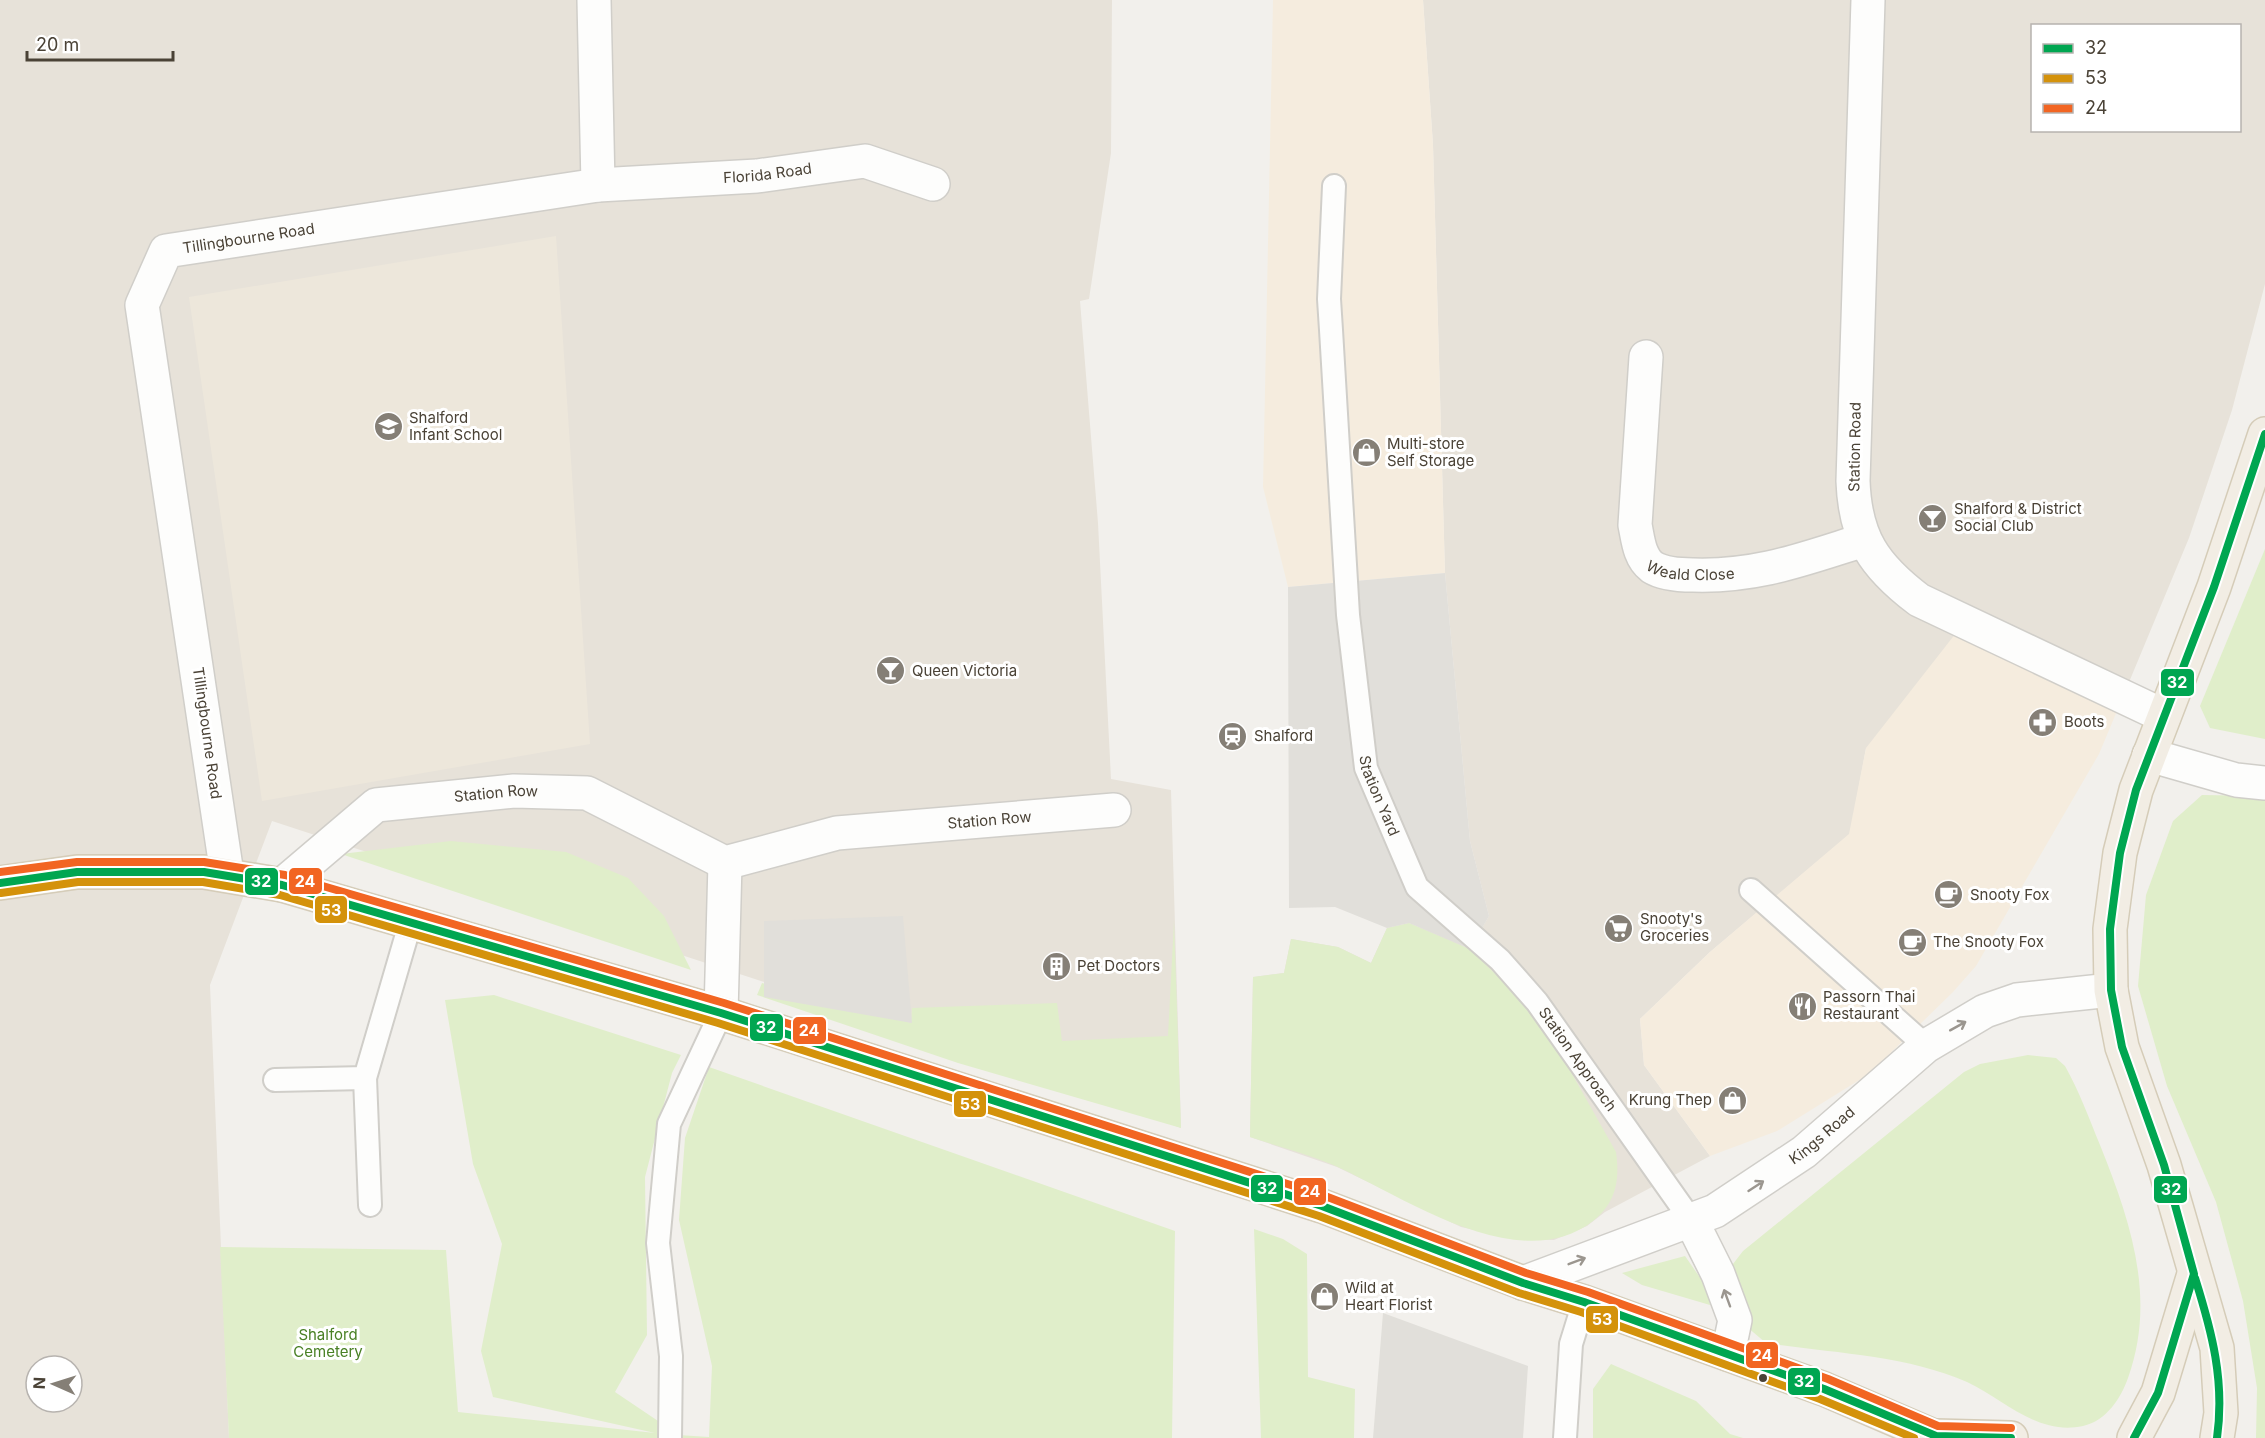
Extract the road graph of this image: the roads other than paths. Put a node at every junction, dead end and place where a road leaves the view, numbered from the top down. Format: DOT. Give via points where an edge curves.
graph roads {
  1 [pos="594,0"];
  2 [pos="1868,0"];
  3 [pos="933,184"];
  4 [pos="598,185"];
  5 [pos="1334,186"];
  6 [pos="1646,357"];
  7 [pos="2265,434"];
  8 [pos="1864,540"];
  9 [pos="2164,716"];
  10 [pos="2149,755"];
  11 [pos="2265,783"];
  12 [pos="1114,810"];
  13 [pos="725,863"];
  14 [pos="227,874"];
  15 [pos="0,883"];
  16 [pos="282,885"];
  17 [pos="1751,890"];
  18 [pos="1447,913"];
  19 [pos="410,924"];
  20 [pos="2111,990"];
  21 [pos="721,1013"];
  22 [pos="1926,1046"];
  23 [pos="365,1078"];
  24 [pos="275,1080"];
  25 [pos="370,1205"];
  26 [pos="1691,1220"];
  27 [pos="2194,1274"];
  28 [pos="1523,1283"];
  29 [pos="1584,1302"];
  30 [pos="1728,1354"];
  31 [pos="1937,1437"];
  32 [pos="670,1438"];
  33 [pos="1565,1438"];
  34 [pos="2011,1438"];
  35 [pos="2134,1438"];
  36 [pos="2217,1438"];
  1 -- 4 [label="street"];
  2 -- 8 [label="street, Station Road" via="1853,481 1857,523"];
  3 -- 4 [label="street, Florida Road" via="865,161 757,176"];
  4 -- 14 [label="street, Tillingbourne Road" via="166,251 142,305"];
  5 -- 18 [label="lane, Station Yard" via="1329,298 1353,661 1366,768 1417,887"];
  6 -- 8 [label="street, Weald Close" via="1635,525 1641,551 1653,567 1680,575 1741,575"];
  7 -- 9 [label="main road" via="2218,576"];
  8 -- 9 [label="street, Station Road" via="1887,572 1918,600"];
  9 -- 10 [label="main road"];
  10 -- 11 [label="street" via="2236,780"];
  10 -- 20 [label="main road" via="2126,822 2120,853 2110,929"];
  12 -- 13 [label="street, Station Row" via="837,833"];
  13 -- 16 [label="street, Station Row" via="587,793 514,791 376,805"];
  13 -- 21 [label="street"];
  14 -- 15 [label="main road" via="77,872"];
  14 -- 16 [label="main road"];
  16 -- 19 [label="main road"];
  17 -- 22 [label="lane"];
  18 -- 26 [label="lane, Station Approach" via="1500,960 1537,1002"];
  19 -- 21 [label="main road"];
  19 -- 23 [label="lane"];
  22 -- 20 [label="street, Kings Road, one-way" via="1985,1011 2017,1000"];
  20 -- 27 [label="main road" via="2122,1047 2164,1165"];
  21 -- 28 [label="main road" via="1322,1206"];
  21 -- 32 [label="lane" via="669,1124 658,1243 671,1356"];
  26 -- 22 [label="street, Kings Road, one-way" via="1715,1211 1804,1152"];
  23 -- 24 [label="lane"];
  23 -- 25 [label="lane"];
  28 -- 26 [label="street, Kings Road, one-way"];
  30 -- 26 [label="street, one-way" via="1735,1320"];
  27 -- 35 [label="main road" via="2158,1393"];
  27 -- 36 [label="main road" via="2217,1348 2221,1413"];
  28 -- 29 [label="main road"];
  29 -- 30 [label="main road"];
  29 -- 33 [label="lane" via="1571,1344"];
  30 -- 31 [label="main road"];
  31 -- 34 [label="main road"];
}
